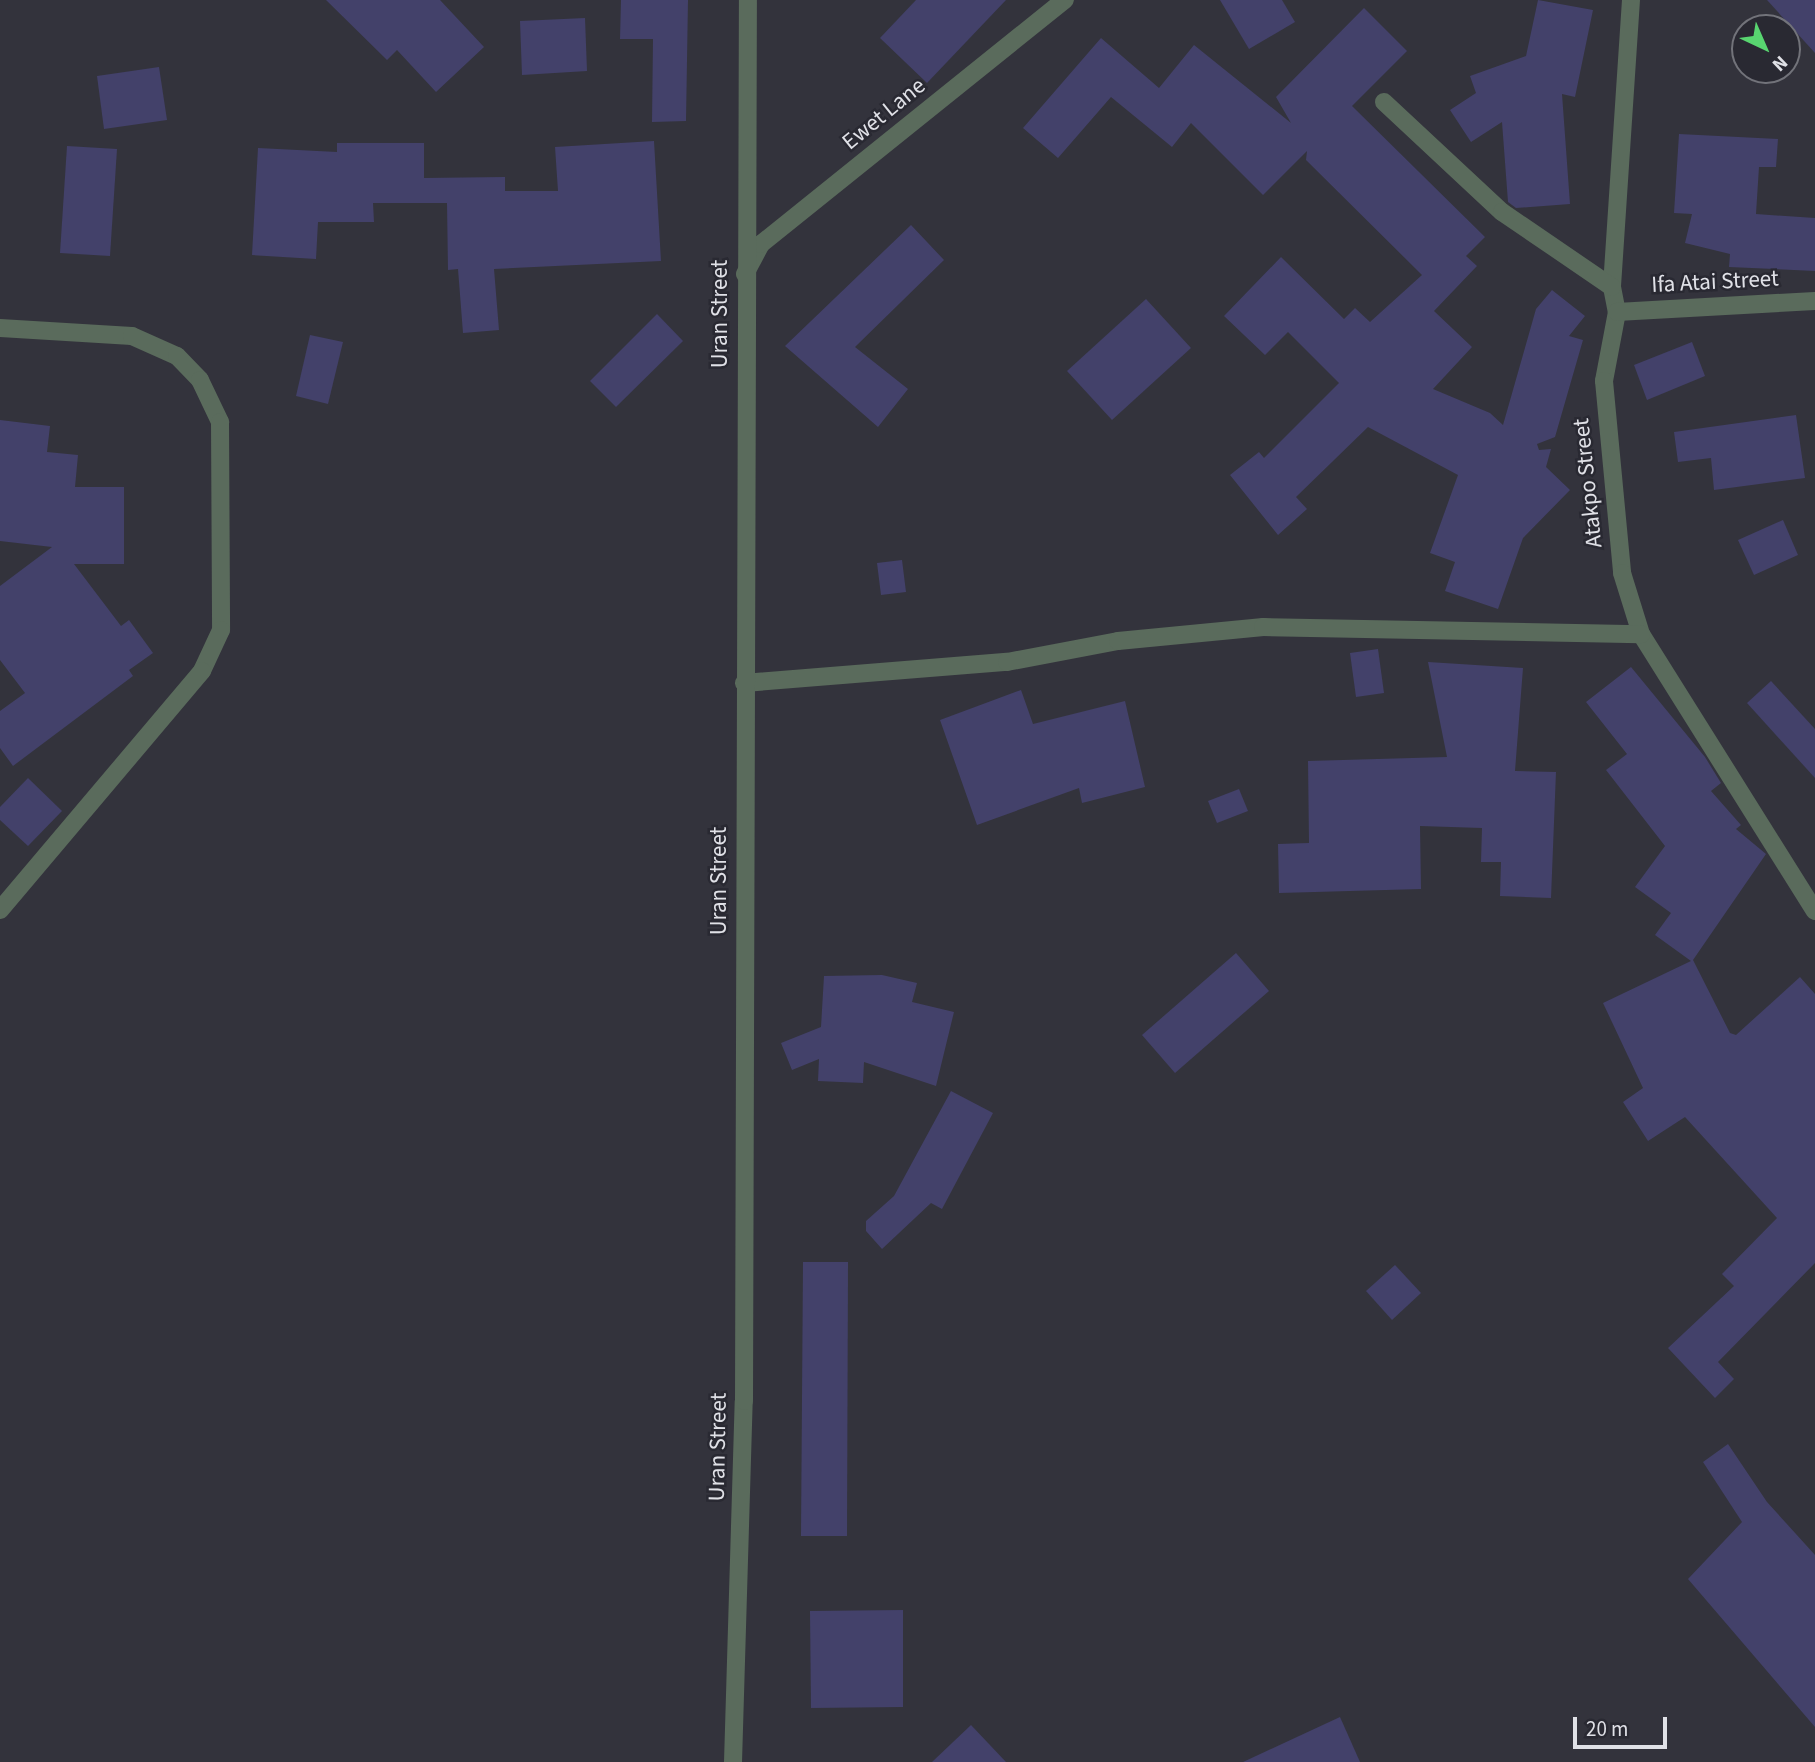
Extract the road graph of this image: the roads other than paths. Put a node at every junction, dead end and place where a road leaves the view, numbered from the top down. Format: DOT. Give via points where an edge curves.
graph roads {
  1 [pos="748,0"];
  2 [pos="1065,0"];
  3 [pos="1631,0"];
  4 [pos="1384,102"];
  5 [pos="744,276"];
  6 [pos="1612,287"];
  7 [pos="1815,301"];
  8 [pos="1617,312"];
  9 [pos="0,328"];
  10 [pos="1642,634"];
  11 [pos="744,683"];
  12 [pos="0,909"];
  13 [pos="1815,911"];
  14 [pos="733,1762"];
  1 -- 5 [label="street, Uran Street"];
  2 -- 5 [label="street, Ewet Lane" via="761,244"];
  3 -- 6 [label="street, Atakpo Street"];
  4 -- 6 [label="street" via="1502,212"];
  5 -- 11 [label="street, Uran Street"];
  6 -- 8 [label="street, Atakpo Street"];
  7 -- 8 [label="street, Ifa Atai Street"];
  8 -- 10 [label="street, Atakpo Street" via="1604,381 1610,481 1622,573"];
  9 -- 12 [label="street" via="132,336 177,356 200,380 220,422 221,630 202,671"];
  10 -- 11 [label="street" via="1264,627 1118,641 1007,662"];
  10 -- 13 [label="street, Atakpo Street"];
  11 -- 14 [label="street, Uran Street" via="744,1401"];
}
